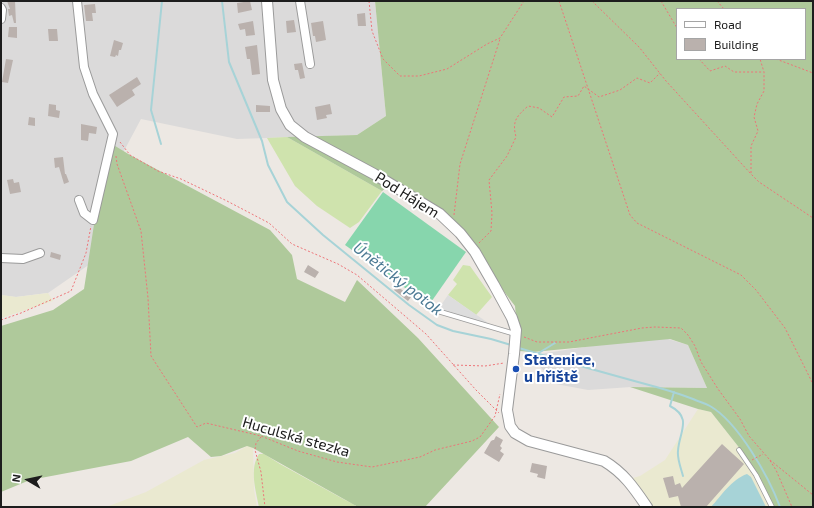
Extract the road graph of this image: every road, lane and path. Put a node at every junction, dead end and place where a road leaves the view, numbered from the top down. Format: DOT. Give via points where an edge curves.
graph roads {
  1 [pos="76,1"];
  2 [pos="267,1"];
  3 [pos="300,1"];
  4 [pos="369,1"];
  5 [pos="524,1"];
  6 [pos="559,1"];
  7 [pos="592,1"];
  8 [pos="661,1"];
  9 [pos="1,8"];
  10 [pos="1,18"];
  11 [pos="676,26"];
  12 [pos="500,38"];
  13 [pos="700,60"];
  14 [pos="760,60"];
  15 [pos="779,60"];
  16 [pos="310,64"];
  17 [pos="764,72"];
  18 [pos="660,73"];
  19 [pos="813,73"];
  20 [pos="587,88"];
  21 [pos="113,134"];
  22 [pos="116,156"];
  23 [pos="751,174"];
  24 [pos="79,200"];
  25 [pos="813,218"];
  26 [pos="92,220"];
  27 [pos="452,226"];
  28 [pos="472,249"];
  29 [pos="40,253"];
  30 [pos="1,258"];
  31 [pos="434,310"];
  32 [pos="1,320"];
  33 [pos="517,337"];
  34 [pos="504,363"];
  35 [pos="453,365"];
  36 [pos="813,384"];
  37 [pos="500,392"];
  38 [pos="496,411"];
  39 [pos="507,418"];
  40 [pos="261,436"];
  41 [pos="739,450"];
  42 [pos="764,453"];
  43 [pos="769,459"];
  44 [pos="748,462"];
  45 [pos="813,495"];
  46 [pos="265,507"];
  47 [pos="647,507"];
  48 [pos="772,507"];
  49 [pos="792,507"];
  1 -- 21 [label="street" via="84,67 93,94"];
  2 -- 27 [label="street, Pod Hájem" via="273,80 281,109 290,125 305,137 416,199 440,214"];
  3 -- 16 [label="street"];
  4 -- 12 [label="path" via="372,31 383,59 400,76 420,76 447,69"];
  5 -- 12 [label="path"];
  6 -- 20 [label="path"];
  7 -- 18 [label="path" via="639,47"];
  8 -- 11 [label="path"];
  9 -- 10 [label="street"];
  12 -- 27 [label="path" via="460,164"];
  13 -- 17 [label="path" via="710,71 725,66 734,72"];
  14 -- 17 [label="path"];
  15 -- 19 [label="path"];
  17 -- 23 [label="path" via="764,91 754,117 758,131 751,146"];
  18 -- 20 [label="path" via="650,83 637,78 620,90 600,97"];
  18 -- 23 [label="path"];
  20 -- 28 [label="path" via="584,86 578,96 564,97 552,117 539,108 528,106 516,117 516,138 507,156 489,180 491,232"];
  20 -- 36 [label="path" via="630,215 637,223 741,275 785,328"];
  21 -- 26 [label="street"];
  21 -- 35 [label="path" via="130,155 255,215 268,222 292,244 357,275 426,334"];
  22 -- 40 [label="path, Huculská stezka" via="141,231 151,356 197,427 206,423"];
  23 -- 25 [label="path"];
  24 -- 26 [label="street" via="84,213"];
  26 -- 32 [label="path" via="86,252 71,291"];
  27 -- 28 [label="street, Pod Hájem"];
  28 -- 33 [label="street, Pod Hájem" via="509,312"];
  29 -- 30 [label="street" via="22,259"];
  31 -- 33 [label="lane"];
  33 -- 39 [label="street, Pod Hájem"];
  33 -- 42 [label="path" via="537,342 569,342 642,328 681,328 692,341 701,362 749,436"];
  34 -- 35 [label="path" via="485,366"];
  35 -- 38 [label="path"];
  37 -- 38 [label="path, Huculská stezka"];
  38 -- 39 [label="path"];
  38 -- 40 [label="path, Huculská stezka" via="480,437 472,441 435,450 420,457 372,467 298,451"];
  39 -- 47 [label="street" via="515,433 529,441 604,461 631,484"];
  40 -- 46 [label="path" via="255,450 261,472"];
  41 -- 44 [label="lane"];
  42 -- 43 [label="path"];
  42 -- 44 [label="path"];
  43 -- 45 [label="path"];
  43 -- 49 [label="path"];
  44 -- 48 [label="lane"];
}
